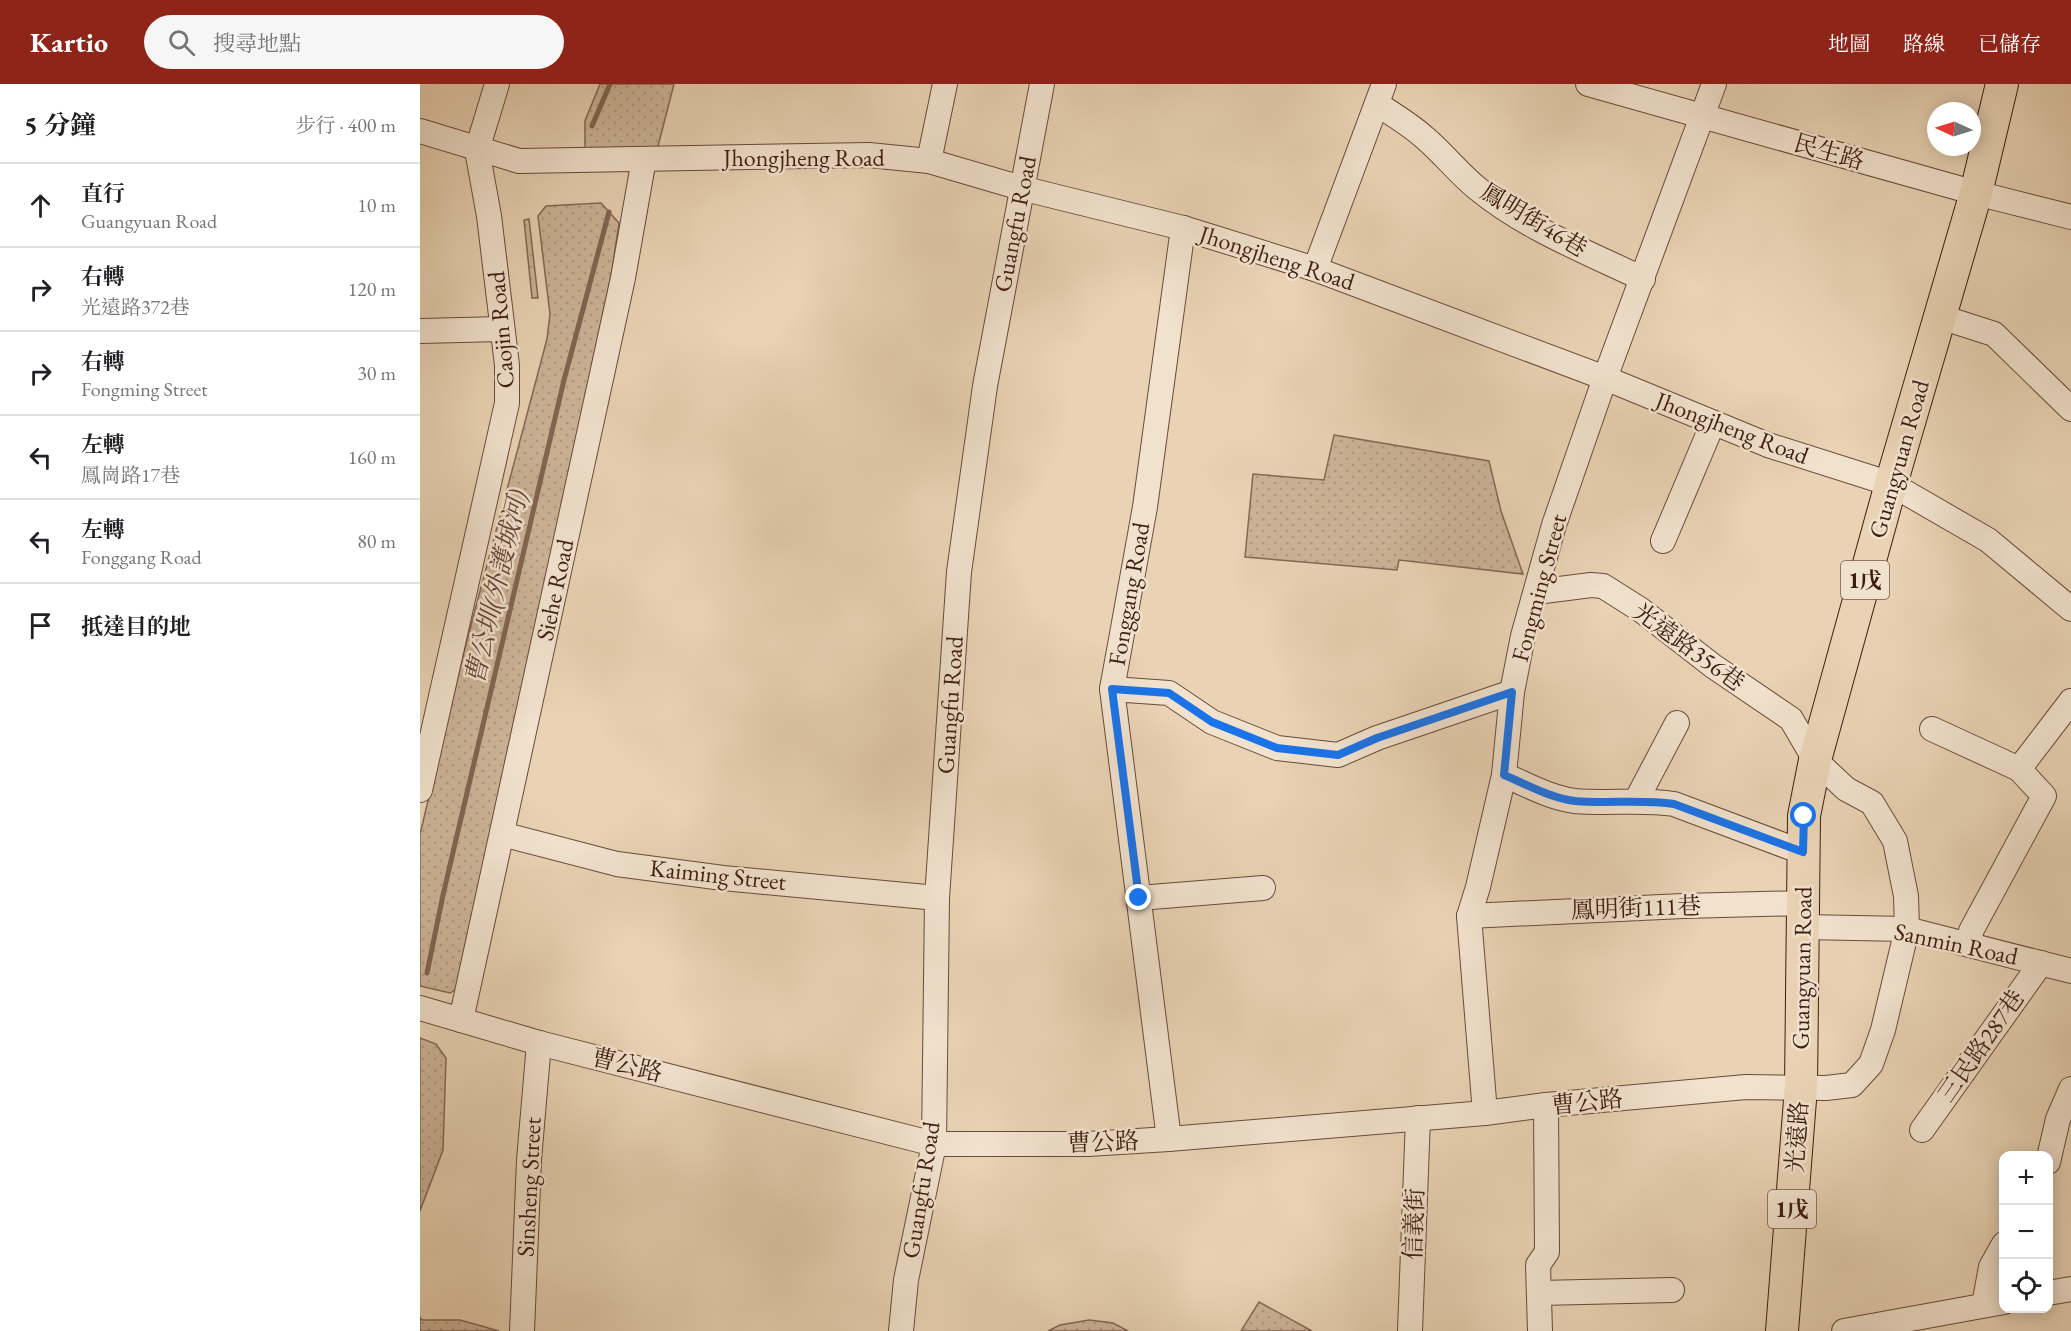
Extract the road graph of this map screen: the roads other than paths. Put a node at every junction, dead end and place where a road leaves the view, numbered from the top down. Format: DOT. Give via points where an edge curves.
graph roads {
  1 [pos="496,84"];
  2 [pos="945,84"];
  3 [pos="1042,84"];
  4 [pos="1588,84"];
  5 [pos="1714,84"];
  6 [pos="2002,84"];
  7 [pos="1381,94"];
  8 [pos="1702,116"];
  9 [pos="420,131"];
  10 [pos="477,150"];
  11 [pos="645,159"];
  12 [pos="929,161"];
  13 [pos="1021,188"];
  14 [pos="1976,193"];
  15 [pos="2071,217"];
  16 [pos="1183,228"];
  17 [pos="1315,269"];
  18 [pos="1643,279"];
  19 [pos="1941,317"];
  20 [pos="502,329"];
  21 [pos="420,331"];
  22 [pos="1605,378"];
  23 [pos="2071,409"];
  24 [pos="1713,423"];
  25 [pos="1891,484"];
  26 [pos="1664,541"];
  27 [pos="1536,592"];
  28 [pos="2071,609"];
  29 [pos="1112,689"];
  30 [pos="1512,692"];
  31 [pos="2071,700"];
  32 [pos="1677,723"];
  33 [pos="1932,729"];
  34 [pos="1815,760"];
  35 [pos="2019,769"];
  36 [pos="1504,775"];
  37 [pos="420,790"];
  38 [pos="1636,801"];
  39 [pos="502,834"];
  40 [pos="1803,852"];
  41 [pos="1263,888"];
  42 [pos="937,898"];
  43 [pos="1139,898"];
  44 [pos="1803,915"];
  45 [pos="1468,916"];
  46 [pos="1907,929"];
  47 [pos="1970,945"];
  48 [pos="2041,963"];
  49 [pos="2071,971"];
  50 [pos="420,1008"];
  51 [pos="461,1020"];
  52 [pos="539,1043"];
  53 [pos="1801,1087"];
  54 [pos="2071,1089"];
  55 [pos="1546,1106"];
  56 [pos="1485,1113"];
  57 [pos="1419,1118"];
  58 [pos="1922,1130"];
  59 [pos="1169,1139"];
  60 [pos="934,1144"];
  61 [pos="2051,1151"];
  62 [pos="1999,1253"];
  63 [pos="2071,1289"];
  64 [pos="1672,1290"];
  65 [pos="2053,1292"];
  66 [pos="1539,1293"];
  67 [pos="1994,1304"];
  68 [pos="522,1331"];
  69 [pos="901,1331"];
  70 [pos="1410,1331"];
  71 [pos="1540,1331"];
  72 [pos="1782,1331"];
  73 [pos="1844,1331"];
  1 -- 10 [label="street"];
  2 -- 12 [label="street"];
  3 -- 13 [label="street, Guangfu Road"];
  4 -- 8 [label="street, 民生路"];
  5 -- 8 [label="street, Fongming Street"];
  6 -- 14 [label="main road, Guangyuan Road / 1戊"];
  7 -- 17 [label="street"];
  7 -- 18 [label="street, 鳳明街46巷" via="1478,189 1551,236"];
  8 -- 14 [label="street, 民生路"];
  8 -- 18 [label="street, Fongming Street"];
  9 -- 10 [label="street, Jhongjheng Road"];
  10 -- 11 [label="street, Jhongjheng Road" via="519,161"];
  10 -- 20 [label="street, Caojin Road"];
  11 -- 12 [label="street, Jhongjheng Road" via="869,155"];
  11 -- 39 [label="street, Siehe Road" via="623,278"];
  12 -- 13 [label="street, Jhongjheng Road"];
  13 -- 16 [label="street, Jhongjheng Road"];
  13 -- 42 [label="street, Guangfu Road" via="985,386 959,572"];
  14 -- 15 [label="street, 民生路"];
  14 -- 19 [label="main road, Guangyuan Road / 1戊"];
  16 -- 17 [label="street, Jhongjheng Road"];
  16 -- 29 [label="street, Fonggang Road" via="1145,507"];
  17 -- 22 [label="street, Jhongjheng Road"];
  18 -- 22 [label="street, Fongming Street"];
  19 -- 23 [label="street" via="1994,334"];
  19 -- 25 [label="main road, Guangyuan Road / 1戊"];
  20 -- 21 [label="street"];
  20 -- 37 [label="street, Caojin Road" via="507,404"];
  22 -- 24 [label="street, Jhongjheng Road"];
  22 -- 27 [label="street, Fongming Street" via="1554,525"];
  24 -- 25 [label="street, Jhongjheng Road"];
  24 -- 26 [label="street"];
  25 -- 28 [label="street, Jhongjheng Road" via="1988,540"];
  25 -- 34 [label="main road, Guangyuan Road / 1戊"];
  27 -- 30 [label="street, Fongming Street"];
  27 -- 34 [label="street, 光遠路356巷" via="1603,586 1791,719"];
  29 -- 30 [label="street" via="1169,693 1212,722 1277,748 1338,755"];
  29 -- 43 [label="street, Fonggang Road"];
  30 -- 36 [label="street, Fongming Street"];
  31 -- 35 [label="street"];
  32 -- 38 [label="street"];
  33 -- 35 [label="street"];
  34 -- 40 [label="main road, Guangyuan Road / 1戊" via="1804,816"];
  34 -- 46 [label="street, 光遠路356巷" via="1846,789 1872,803 1895,841 1906,897"];
  35 -- 47 [label="street" via="2044,796 1971,931"];
  36 -- 38 [label="street" via="1574,801"];
  36 -- 45 [label="street, Fongming Street"];
  38 -- 40 [label="street" via="1674,804"];
  39 -- 42 [label="street, Kaiming Street" via="617,864"];
  39 -- 51 [label="street, Siehe Road"];
  40 -- 44 [label="main road, Guangyuan Road / 1戊"];
  41 -- 43 [label="street"];
  42 -- 60 [label="street, Guangfu Road"];
  43 -- 59 [label="street, Fonggang Road"];
  44 -- 45 [label="street, 鳳明街111巷" via="1683,906"];
  44 -- 46 [label="street, Sanmin Road"];
  44 -- 53 [label="main road, Guangyuan Road / 1戊"];
  45 -- 56 [label="street, Fongming Street"];
  46 -- 47 [label="street, Sanmin Road"];
  46 -- 53 [label="street, 曹公路" via="1871,1064 1852,1085"];
  47 -- 48 [label="street, Sanmin Road"];
  48 -- 49 [label="street, Sanmin Road"];
  48 -- 58 [label="street, 三民路287巷"];
  50 -- 51 [label="street, 曹公路"];
  51 -- 52 [label="street, 曹公路"];
  52 -- 60 [label="street, 曹公路"];
  52 -- 68 [label="street, Sinsheng Street" via="529,1160"];
  53 -- 55 [label="street, 曹公路" via="1746,1087"];
  53 -- 72 [label="main road, 光遠路 / 1戊"];
  54 -- 61 [label="street" via="2058,1119"];
  55 -- 56 [label="street, 曹公路"];
  55 -- 66 [label="street" via="1547,1252 1538,1265"];
  56 -- 57 [label="street, 曹公路"];
  57 -- 59 [label="street, 曹公路"];
  57 -- 70 [label="street, 信義街"];
  59 -- 60 [label="street, 曹公路" via="1088,1144"];
  60 -- 69 [label="street, Guangfu Road" via="906,1280"];
  62 -- 67 [label="street" via="1991,1267"];
  63 -- 65 [label="street"];
  64 -- 66 [label="street"];
  66 -- 71 [label="street"];
  67 -- 73 [label="street"];
}
